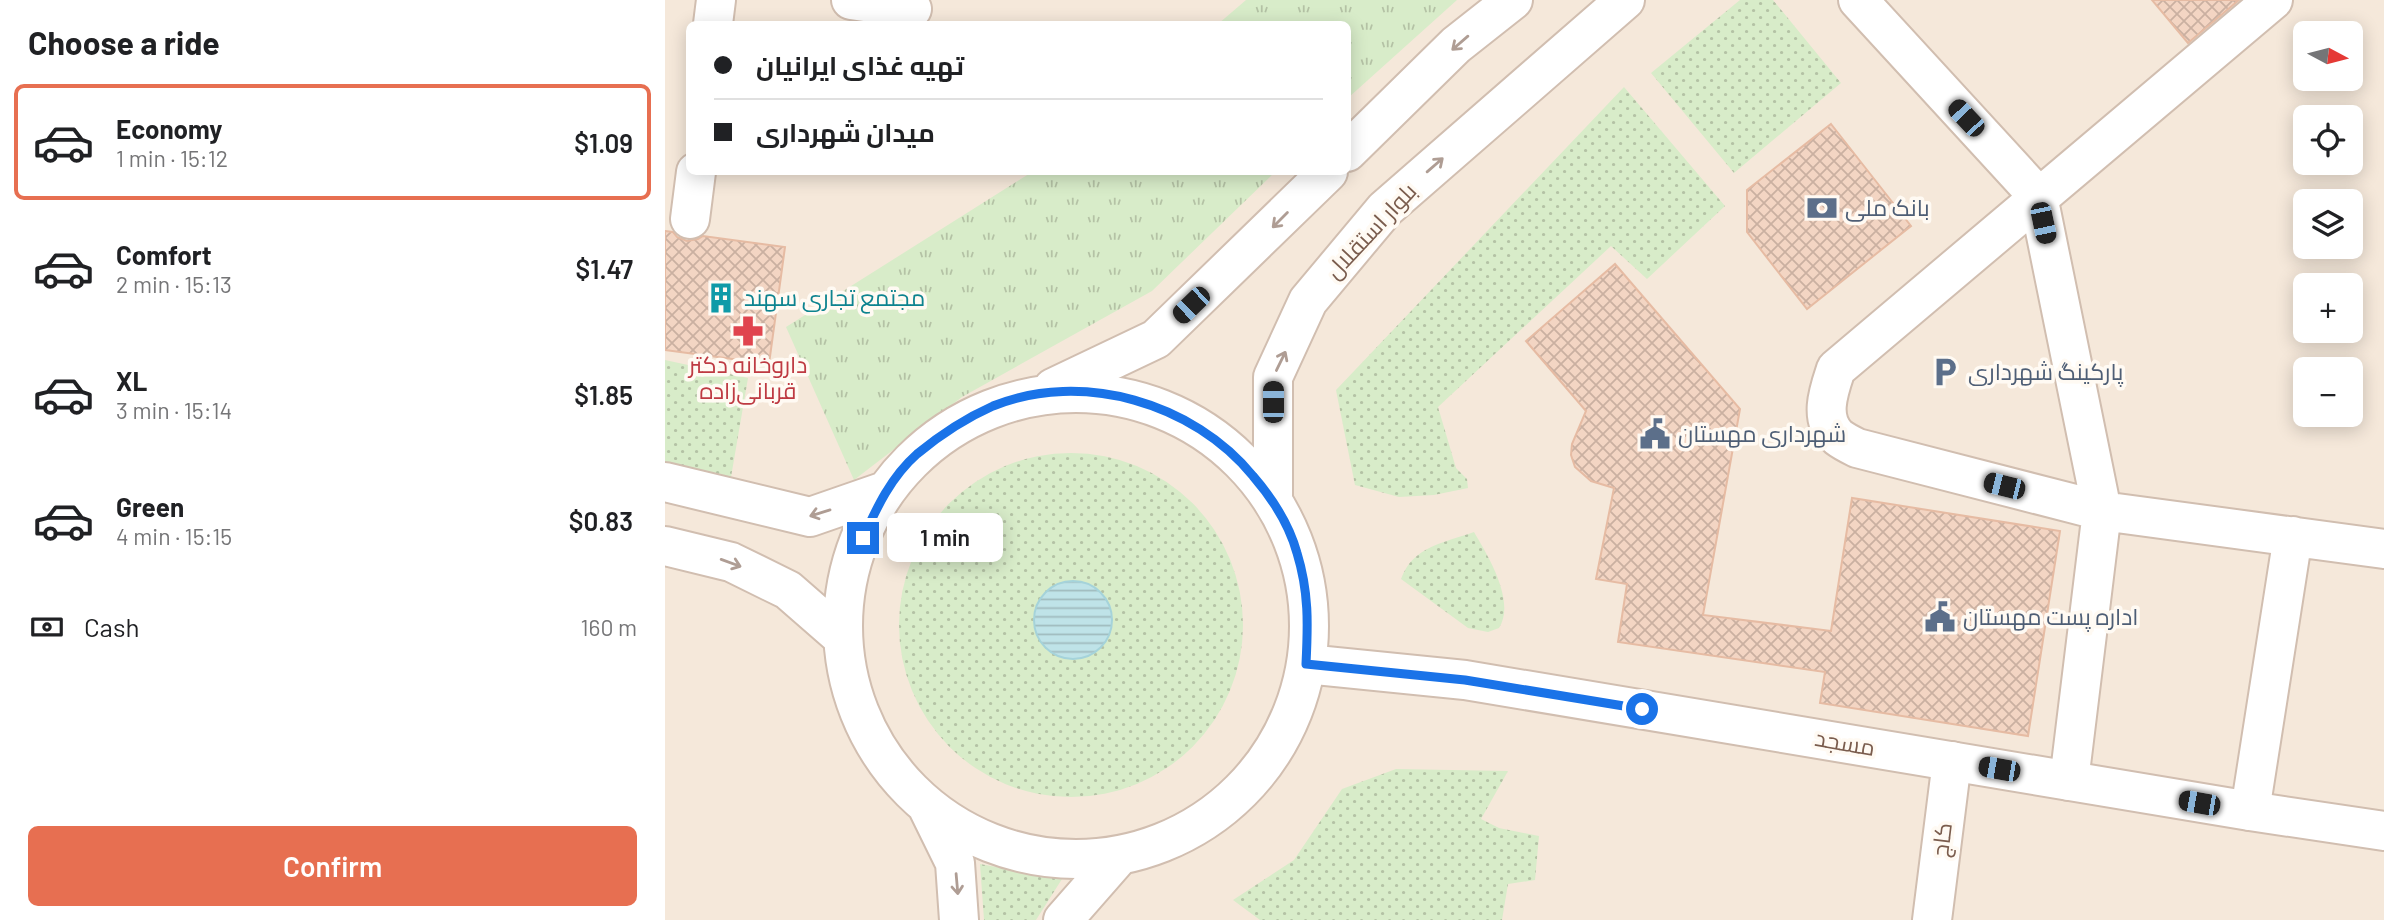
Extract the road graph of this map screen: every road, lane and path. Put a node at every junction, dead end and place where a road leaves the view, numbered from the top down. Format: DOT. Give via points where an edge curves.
graph roads {
  1 [pos="716,0"];
  2 [pos="851,0"];
  3 [pos="1513,0"];
  4 [pos="1625,0"];
  5 [pos="1858,0"];
  6 [pos="2273,0"];
  7 [pos="912,9"];
  8 [pos="713,21"];
  9 [pos="1351,148"];
  10 [pos="696,175"];
  11 [pos="1325,175"];
  12 [pos="2038,196"];
  13 [pos="690,219"];
  14 [pos="1041,394"];
  15 [pos="665,482"];
  16 [pos="885,491"];
  17 [pos="1273,501"];
  18 [pos="2102,511"];
  19 [pos="2293,536"];
  20 [pos="665,546"];
  21 [pos="2384,549"];
  22 [pos="843,638"];
  23 [pos="1306,664"];
  24 [pos="1952,761"];
  25 [pos="2069,781"];
  26 [pos="927,806"];
  27 [pos="2251,811"];
  28 [pos="2384,831"];
  29 [pos="1120,855"];
  30 [pos="960,920"];
  31 [pos="1063,920"];
  32 [pos="1932,920"];
  1 -- 8 [label="street"];
  2 -- 7 [label="street"];
  3 -- 9 [label="street, one-way" via="1457,45"];
  17 -- 4 [label="street, بلوار استقلال, one-way" via="1273,377 1308,301 1385,209"];
  5 -- 12 [label="street"];
  6 -- 12 [label="street"];
  10 -- 13 [label="street"];
  11 -- 14 [label="street, one-way" via="1156,339"];
  12 -- 18 [label="street"];
  12 -- 18 [label="street" via="1836,369 1826,413 1836,435 1857,448"];
  14 -- 16 [label="street" via="995,406 953,427 915,456"];
  14 -- 17 [label="street" via="1095,392 1148,403 1196,425 1239,459"];
  16 -- 15 [label="street, one-way" via="810,517"];
  16 -- 22 [label="street" via="852,561"];
  17 -- 23 [label="street" via="1297,552 1308,607"];
  18 -- 19 [label="street"];
  18 -- 25 [label="street"];
  19 -- 21 [label="street"];
  19 -- 27 [label="street"];
  20 -- 22 [label="street, one-way" via="731,562 788,590"];
  22 -- 26 [label="street" via="850,685 867,730 893,771"];
  23 -- 24 [label="street, مسجد" via="1465,680"];
  23 -- 29 [label="street" via="1290,718 1262,767 1222,808 1174,838"];
  24 -- 25 [label="street, مسجد"];
  24 -- 32 [label="street, کاج"];
  25 -- 27 [label="street, مسجد"];
  26 -- 29 [label="street" via="970,835 1018,853 1069,860"];
  26 -- 30 [label="street, one-way" via="955,863"];
  27 -- 28 [label="street, مسجد"];
  29 -- 31 [label="street"];
}
